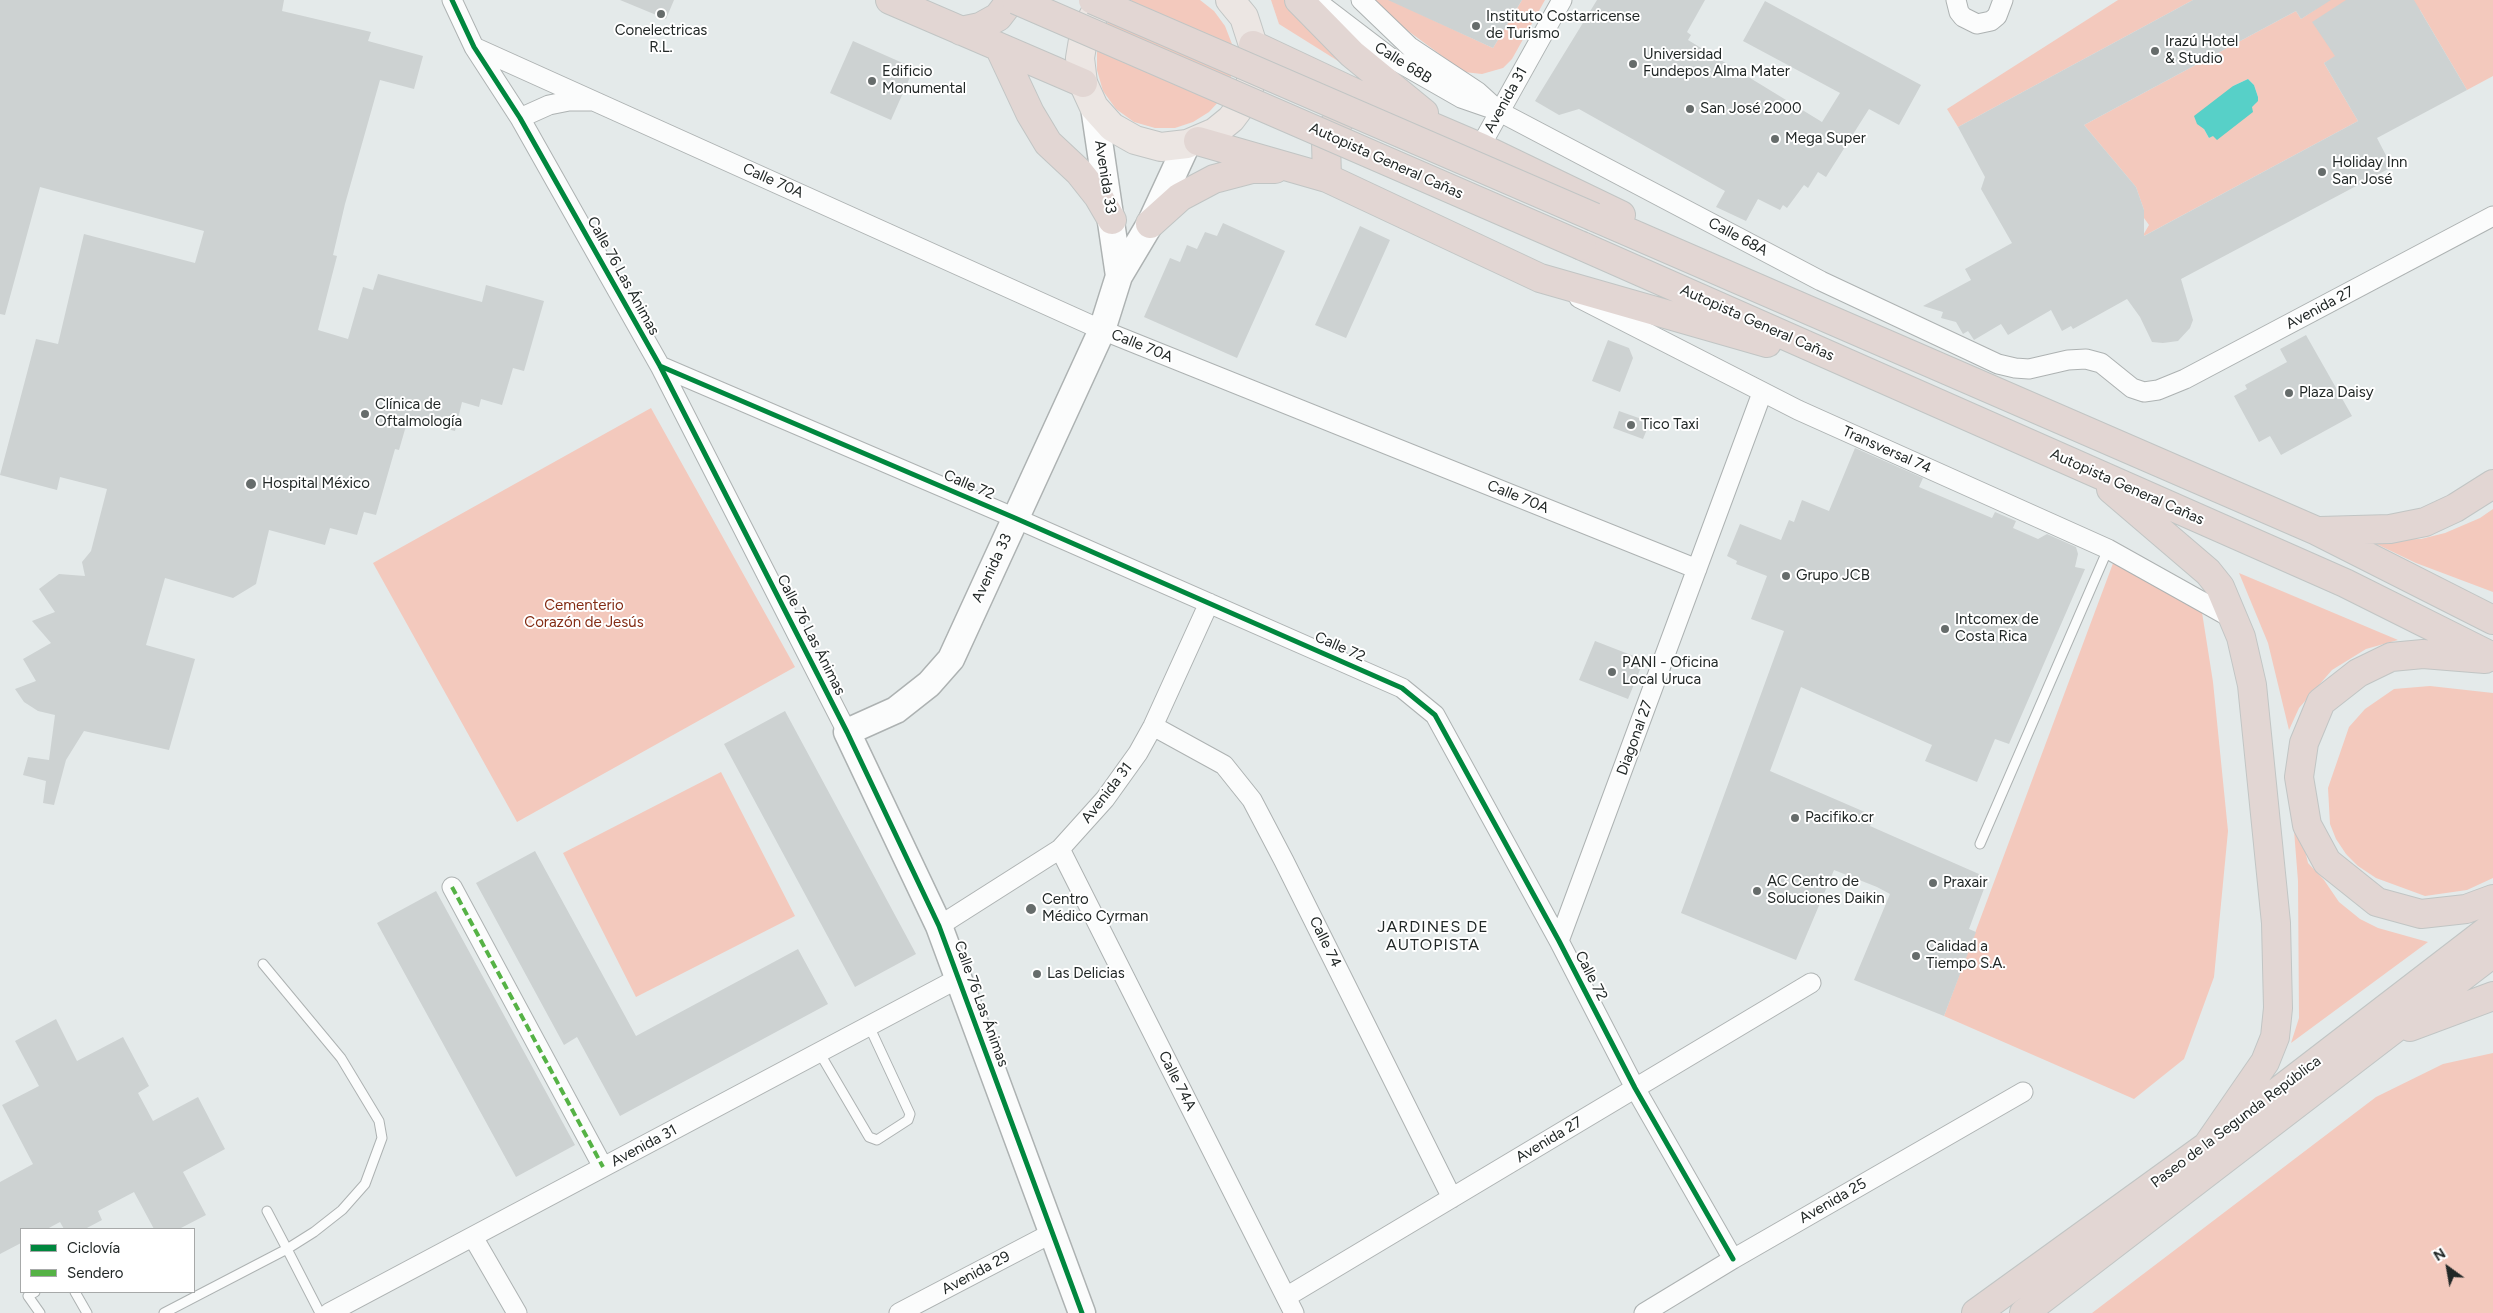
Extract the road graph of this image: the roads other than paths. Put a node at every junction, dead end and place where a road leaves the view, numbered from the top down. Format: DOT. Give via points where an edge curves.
graph roads {
  1 [pos="452,0"];
  2 [pos="890,0"];
  3 [pos="1011,0"];
  4 [pos="1016,0"];
  5 [pos="1093,0"];
  6 [pos="1106,0"];
  7 [pos="1299,0"];
  8 [pos="1315,0"];
  9 [pos="1361,0"];
  10 [pos="1562,0"];
  11 [pos="1956,0"];
  12 [pos="2004,0"];
  13 [pos="1238,6"];
  14 [pos="961,31"];
  15 [pos="1253,45"];
  16 [pos="474,46"];
  17 [pos="1000,49"];
  18 [pos="1089,95"];
  19 [pos="1370,100"];
  20 [pos="597,101"];
  21 [pos="1500,112"];
  22 [pos="520,118"];
  23 [pos="1448,133"];
  24 [pos="1192,143"];
  25 [pos="1480,146"];
  26 [pos="1290,169"];
  27 [pos="1327,178"];
  28 [pos="2493,216"];
  29 [pos="1112,220"];
  30 [pos="1150,224"];
  31 [pos="1119,276"];
  32 [pos="1540,278"];
  33 [pos="1102,330"];
  34 [pos="1874,338"];
  35 [pos="660,366"];
  36 [pos="1868,371"];
  37 [pos="2144,392"];
  38 [pos="1762,393"];
  39 [pos="2087,469"];
  40 [pos="2493,484"];
  41 [pos="1015,518"];
  42 [pos="2317,531"];
  43 [pos="2108,549"];
  44 [pos="1698,569"];
  45 [pos="1209,603"];
  46 [pos="2235,620"];
  47 [pos="2493,620"];
  48 [pos="2493,658"];
  49 [pos="1153,726"];
  50 [pos="847,732"];
  51 [pos="1980,844"];
  52 [pos="1060,849"];
  53 [pos="452,887"];
  54 [pos="2493,899"];
  55 [pos="939,926"];
  56 [pos="2493,926"];
  57 [pos="1559,941"];
  58 [pos="2493,953"];
  59 [pos="263,964"];
  60 [pos="959,978"];
  61 [pos="1811,983"];
  62 [pos="2493,996"];
  63 [pos="869,1026"];
  64 [pos="2381,1039"];
  65 [pos="819,1052"];
  66 [pos="1635,1088"];
  67 [pos="2023,1092"];
  68 [pos="2207,1146"];
  69 [pos="603,1167"];
  70 [pos="1452,1198"];
  71 [pos="268,1211"];
  72 [pos="1052,1233"];
  73 [pos="472,1236"];
  74 [pos="287,1248"];
  75 [pos="1733,1259"];
  76 [pos="33,1293"];
  77 [pos="77,1293"];
  78 [pos="1290,1305"];
  79 [pos="40,1313"];
  80 [pos="87,1313"];
  81 [pos="164,1313"];
  82 [pos="320,1313"];
  83 [pos="329,1313"];
  84 [pos="517,1313"];
  85 [pos="899,1313"];
  86 [pos="1082,1313"];
  87 [pos="1644,1313"];
  88 [pos="1976,1313"];
  89 [pos="2024,1313"];
  1 -- 16 [label="street, Calle 76 Las Ánimas"];
  2 -- 14 [label="highway"];
  3 -- 14 [label="highway" via="998,17 980,27"];
  4 -- 36 [label="highway, Autopista General Cañas, bridge"];
  5 -- 34 [label="highway, Autopista General Cañas, bridge"];
  6 -- 18 [label="main road" via="1084,34 1080,58"];
  7 -- 23 [label="highway" via="1352,54"];
  8 -- 21 [label="street, Calle 68B" via="1391,58 1461,98"];
  9 -- 21 [label="street, Calle 68A" via="1410,47 1478,92"];
  10 -- 21 [label="street, Avenida 31"];
  11 -- 12 [label="street" via="1963,17 1977,24 1997,16"];
  13 -- 15 [label="main road"];
  14 -- 17 [label="highway"];
  15 -- 19 [label="highway"];
  15 -- 24 [label="main road" via="1254,65 1242,103 1231,119 1215,132"];
  16 -- 20 [label="street, Calle 70A"];
  16 -- 22 [label="street, Calle 76 Las Ánimas"];
  17 -- 18 [label="highway"];
  17 -- 29 [label="highway" via="1030,113 1048,142 1088,184"];
  18 -- 24 [label="main road" via="1112,127 1135,140 1161,146"];
  18 -- 29 [label="street, Avenida 33"];
  19 -- 23 [label="highway"];
  19 -- 27 [label="highway" via="1354,107 1332,127 1326,141"];
  20 -- 22 [label="street, Calle 70A" via="549,105"];
  20 -- 33 [label="street, Calle 70A"];
  21 -- 25 [label="street, Avenida 31"];
  21 -- 37 [label="street, Calle 68A" via="1821,281 1998,364 2029,369 2086,359 2101,363 2132,388"];
  22 -- 35 [label="street, Calle 76 Las Ánimas"];
  23 -- 25 [label="highway"];
  24 -- 26 [label="highway"];
  24 -- 30 [label="street, Avenida 33"];
  25 -- 34 [label="highway"];
  26 -- 27 [label="highway"];
  26 -- 30 [label="highway" via="1252,169 1214,179 1180,198"];
  27 -- 32 [label="highway"];
  28 -- 37 [label="street, Avenida 27" via="2185,379"];
  29 -- 31 [label="street, Avenida 33"];
  30 -- 31 [label="street, Avenida 33"];
  31 -- 33 [label="street, Avenida 33"];
  32 -- 36 [label="highway"];
  32 -- 38 [label="street, Transversal 74"];
  33 -- 41 [label="street, Avenida 33"];
  33 -- 44 [label="street, Calle 70A"];
  34 -- 42 [label="highway, Autopista General Cañas"];
  35 -- 41 [label="street, Calle 72"];
  35 -- 50 [label="street, Calle 76 Las Ánimas"];
  36 -- 39 [label="highway, Autopista General Cañas"];
  38 -- 43 [label="street, Transversal 74"];
  38 -- 44 [label="street, Diagonal 27"];
  39 -- 46 [label="highway" via="2208,572 2220,587"];
  39 -- 48 [label="highway, Autopista General Cañas" via="2345,584"];
  40 -- 42 [label="highway" via="2426,522 2390,528"];
  41 -- 45 [label="street, Calle 72"];
  41 -- 50 [label="street, Avenida 33" via="951,659 929,684 896,710"];
  42 -- 47 [label="highway, Autopista General Cañas"];
  43 -- 46 [label="street, Transversal 74"];
  43 -- 51 [label="lane"];
  44 -- 57 [label="street, Diagonal 27"];
  45 -- 49 [label="street, Avenida 31"];
  45 -- 57 [label="street, Calle 72" via="1402,688 1435,715"];
  46 -- 68 [label="highway" via="2252,685 2276,923 2278,1008 2274,1037 2265,1062"];
  48 -- 54 [label="highway" via="2423,654 2391,657 2358,673 2321,702 2304,743 2299,777 2307,824 2326,862 2377,902 2421,914 2466,909"];
  49 -- 52 [label="street, Avenida 31" via="1105,799"];
  49 -- 70 [label="street, Calle 74" via="1224,765 1252,800"];
  50 -- 55 [label="street, Calle 76 Las Ánimas"];
  52 -- 55 [label="street, Avenida 31"];
  52 -- 78 [label="street, Calle 74A"];
  53 -- 69 [label="street"];
  55 -- 60 [label="street, Calle 76 Las Ánimas"];
  56 -- 68 [label="highway, Paseo de la Segunda República"];
  57 -- 66 [label="street, Calle 72"];
  58 -- 64 [label="highway, Paseo de la Segunda República"];
  59 -- 74 [label="lane" via="341,1058 379,1121 382,1138 364,1184 342,1210"];
  60 -- 63 [label="street, Avenida 31"];
  60 -- 72 [label="street, Calle 76 Las Ánimas"];
  61 -- 66 [label="street, Avenida 27"];
  62 -- 64 [label="highway"];
  63 -- 65 [label="street, Avenida 31"];
  63 -- 65 [label="lane" via="910,1114 908,1120 877,1140 869,1137"];
  64 -- 89 [label="highway, Paseo de la Segunda República"];
  65 -- 69 [label="street, Avenida 31"];
  66 -- 70 [label="street, Avenida 27"];
  66 -- 75 [label="street, Calle 72"];
  67 -- 75 [label="street, Avenida 25"];
  68 -- 88 [label="highway, Paseo de la Segunda República"];
  69 -- 73 [label="street, Avenida 31"];
  70 -- 78 [label="street, Avenida 27"];
  71 -- 74 [label="lane"];
  72 -- 85 [label="street, Avenida 29"];
  72 -- 86 [label="street, Calle 76 Las Ánimas"];
  73 -- 83 [label="street, Avenida 31"];
  73 -- 84 [label="street"];
  74 -- 81 [label="lane"];
  74 -- 82 [label="lane"];
  75 -- 87 [label="street, Avenida 25"];
  76 -- 79 [label="lane" via="28,1296"];
  77 -- 80 [label="lane"];
}
